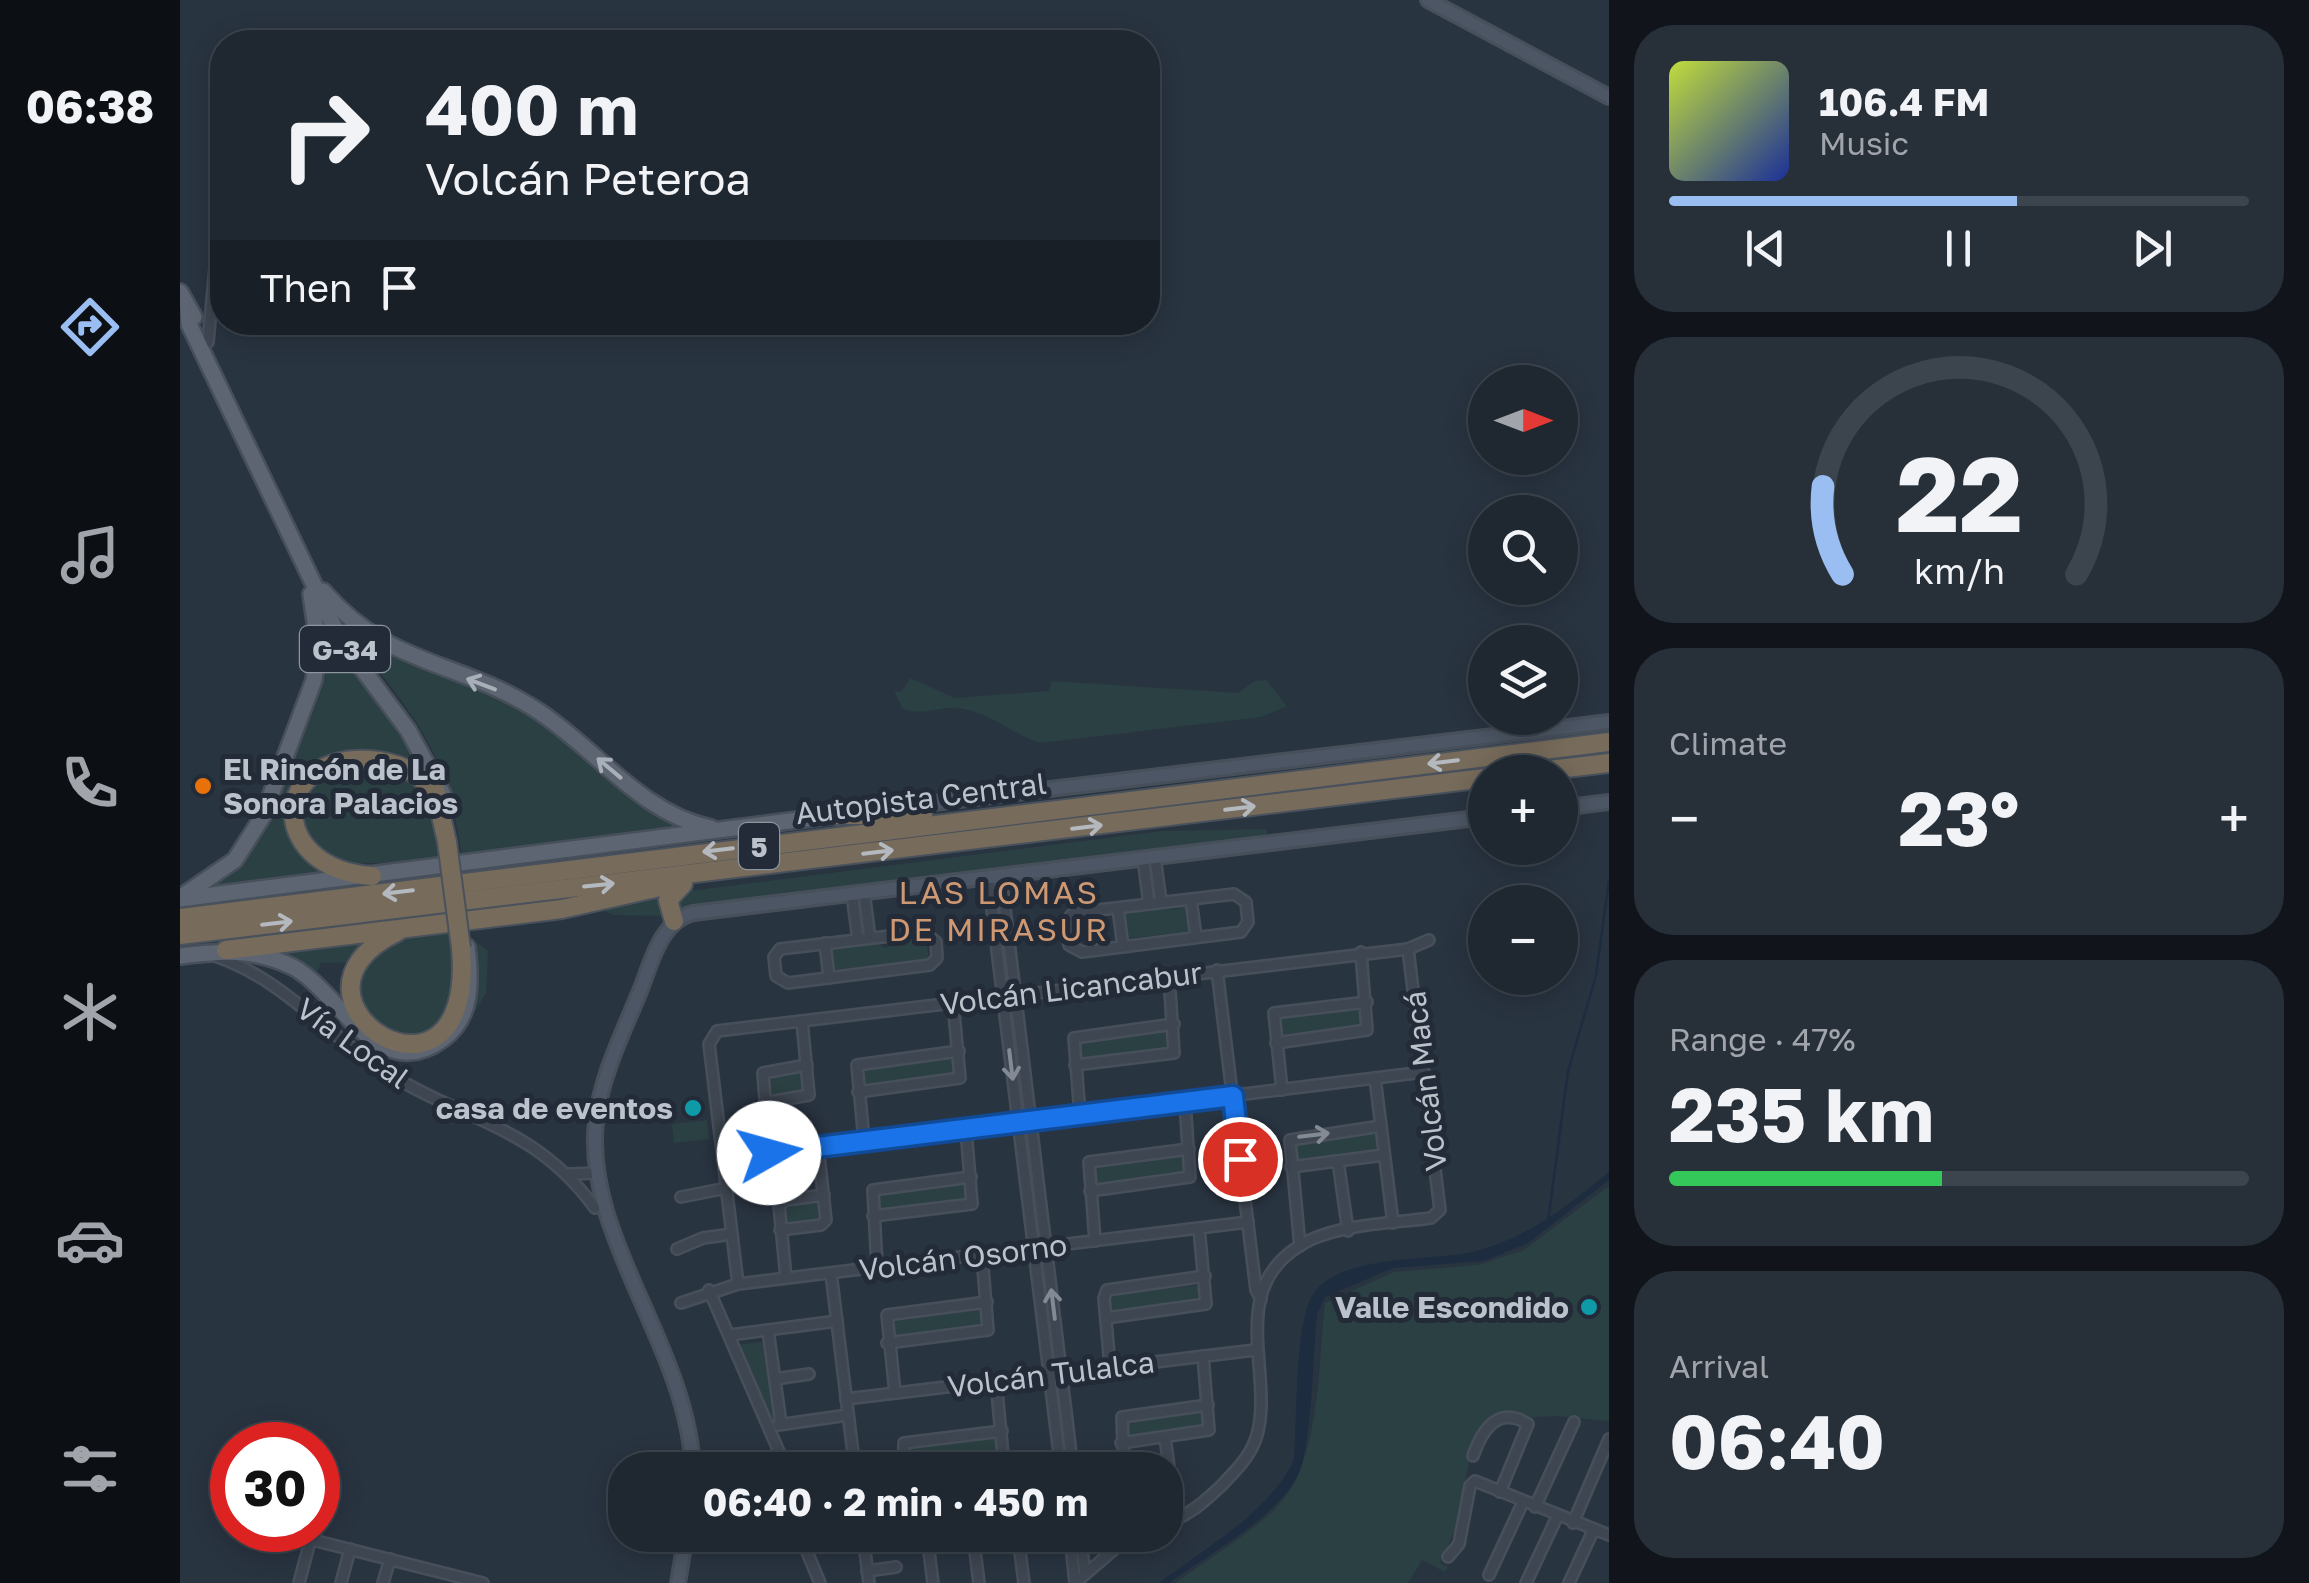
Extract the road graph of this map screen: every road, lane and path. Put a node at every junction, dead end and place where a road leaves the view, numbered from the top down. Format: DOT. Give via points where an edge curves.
graph roads {
  1 [pos="1428,0"];
  2 [pos="1609,97"];
  3 [pos="180,292"];
  4 [pos="188,310"];
  5 [pos="210,321"];
  6 [pos="208,342"];
  7 [pos="291,534"];
  8 [pos="306,567"];
  9 [pos="1609,722"];
  10 [pos="1609,742"];
  11 [pos="1609,763"];
  12 [pos="1578,767"];
  13 [pos="429,768"];
  14 [pos="1468,780"];
  15 [pos="437,796"];
  16 [pos="1609,802"];
  17 [pos="1578,806"];
  18 [pos="1024,813"];
  19 [pos="836,815"];
  20 [pos="1468,819"];
  21 [pos="723,830"];
  22 [pos="451,842"];
  23 [pos="1149,857"];
  24 [pos="702,874"];
  25 [pos="372,876"];
  26 [pos="995,877"];
  27 [pos="858,893"];
  28 [pos="180,898"];
  29 [pos="1191,899"];
  30 [pos="1155,903"];
  31 [pos="1118,908"];
  32 [pos="180,918"];
  33 [pos="674,921"];
  34 [pos="408,928"];
  35 [pos="180,935"];
  36 [pos="1196,937"];
  37 [pos="870,938"];
  38 [pos="858,939"];
  39 [pos="1428,940"];
  40 [pos="825,943"];
  41 [pos="1123,947"];
  42 [pos="464,948"];
  43 [pos="1408,949"];
  44 [pos="226,950"];
  45 [pos="1361,952"];
  46 [pos="202,953"];
  47 [pos="180,956"];
  48 [pos="1217,970"];
  49 [pos="1169,976"];
  50 [pos="829,978"];
  51 [pos="1015,994"];
  52 [pos="1002,996"];
  53 [pos="953,1002"];
  54 [pos="1367,1002"];
  55 [pos="802,1020"];
  56 [pos="1174,1024"];
  57 [pos="1276,1042"];
  58 [pos="958,1051"];
  59 [pos="1075,1065"];
  60 [pos="807,1066"];
  61 [pos="1424,1072"];
  62 [pos="1375,1078"];
  63 [pos="1282,1090"];
  64 [pos="858,1092"];
  65 [pos="1233,1096"];
  66 [pos="764,1102"];
  67 [pos="1185,1102"];
  68 [pos="1080,1114"];
  69 [pos="1030,1121"];
  70 [pos="1018,1122"];
  71 [pos="1381,1126"];
  72 [pos="966,1128"];
  73 [pos="864,1141"];
  74 [pos="818,1147"];
  75 [pos="1189,1150"];
  76 [pos="769,1153"];
  77 [pos="1384,1155"];
  78 [pos="723,1158"];
  79 [pos="1338,1161"];
  80 [pos="1290,1167"];
  81 [pos="597,1173"];
  82 [pos="569,1174"];
  83 [pos="971,1177"];
  84 [pos="726,1188"];
  85 [pos="1090,1190"];
  86 [pos="824,1195"];
  87 [pos="681,1196"];
  88 [pos="595,1208"];
  89 [pos="872,1216"];
  90 [pos="1248,1222"];
  91 [pos="1393,1223"];
  92 [pos="1199,1228"];
  93 [pos="780,1230"];
  94 [pos="1348,1230"];
  95 [pos="732,1234"];
  96 [pos="1095,1241"];
  97 [pos="1300,1246"];
  98 [pos="1046,1247"];
  99 [pos="677,1249"];
  100 [pos="1034,1249"];
  101 [pos="982,1255"];
  102 [pos="877,1267"];
  103 [pos="831,1273"];
  104 [pos="1205,1276"];
  105 [pos="786,1278"];
  106 [pos="738,1284"];
  107 [pos="709,1290"];
  108 [pos="1262,1299"];
  109 [pos="987,1302"];
  110 [pos="681,1303"];
  111 [pos="1106,1318"];
  112 [pos="837,1321"];
  113 [pos="768,1330"];
  114 [pos="730,1335"];
  115 [pos="887,1343"];
  116 [pos="1255,1350"];
  117 [pos="1203,1356"];
  118 [pos="1110,1367"];
  119 [pos="810,1374"];
  120 [pos="1055,1374"];
  121 [pos="775,1378"];
  122 [pos="996,1381"];
  123 [pos="895,1393"];
  124 [pos="846,1399"];
  125 [pos="1208,1405"];
  126 [pos="848,1416"];
  127 [pos="1574,1422"];
  128 [pos="776,1425"];
  129 [pos="1002,1431"];
  130 [pos="1166,1437"];
  131 [pos="1609,1438"];
  132 [pos="1121,1442"];
  133 [pos="689,1452"];
  134 [pos="784,1452"];
  135 [pos="853,1452"];
  136 [pos="901,1452"];
  137 [pos="1003,1452"];
  138 [pos="1061,1452"];
  139 [pos="1069,1452"];
  140 [pos="1122,1452"];
  141 [pos="1168,1452"];
  142 [pos="1474,1456"];
  143 [pos="1500,1492"];
  144 [pos="1523,1502"];
  145 [pos="1535,1508"];
  146 [pos="1183,1516"];
  147 [pos="1557,1517"];
  148 [pos="1573,1523"];
  149 [pos="1602,1535"];
  150 [pos="340,1545"];
  151 [pos="350,1549"];
  152 [pos="308,1552"];
  153 [pos="683,1552"];
  154 [pos="807,1552"];
  155 [pos="865,1552"];
  156 [pos="929,1552"];
  157 [pos="975,1552"];
  158 [pos="1020,1552"];
  159 [pos="1072,1552"];
  160 [pos="1082,1552"];
  161 [pos="1111,1552"];
  162 [pos="1448,1557"];
  163 [pos="390,1559"];
  164 [pos="896,1567"];
  165 [pos="426,1568"];
  166 [pos="868,1571"];
  167 [pos="1085,1574"];
  168 [pos="1489,1575"];
  169 [pos="464,1581"];
  170 [pos="300,1583"];
  171 [pos="341,1583"];
  172 [pos="384,1583"];
  173 [pos="422,1583"];
  174 [pos="482,1583"];
  175 [pos="678,1583"];
  176 [pos="820,1583"];
  177 [pos="869,1583"];
  178 [pos="933,1583"];
  179 [pos="979,1583"];
  180 [pos="1024,1583"];
  181 [pos="1075,1583"];
  182 [pos="1526,1583"];
  183 [pos="1569,1583"];
  1 -- 2 [label="street"];
  3 -- 4 [label="main road, G-34"];
  4 -- 6 [label="main road, G-34"];
  4 -- 7 [label="main road, G-34"];
  5 -- 6 [label="street"];
  6 -- 7 [label="main road, G-34"];
  7 -- 8 [label="main road, G-34"];
  8 -- 13 [label="main road, G-34" via="346,650"];
  21 -- 8 [label="main road, one-way" via="660,809 526,704 374,639"];
  8 -- 28 [label="main road" via="318,643 309,700 248,844 219,874"];
  9 -- 19 [label="street"];
  10 -- 18 [label="highway, Autopista Central / 5, one-way"];
  11 -- 12 [label="highway"];
  13 -- 15 [label="highway"];
  13 -- 22 [label="main road"];
  24 -- 14 [label="highway, Autopista Central / 5, one-way"];
  15 -- 22 [label="highway"];
  15 -- 25 [label="highway" via="412,770 374,760 331,763 304,782 293,817 302,844 333,868"];
  16 -- 17 [label="street"];
  18 -- 19 [label="highway"];
  18 -- 32 [label="highway, Autopista Central / 5, one-way"];
  19 -- 21 [label="main road"];
  20 -- 23 [label="street"];
  21 -- 25 [label="main road"];
  22 -- 42 [label="highway, bridge"];
  23 -- 26 [label="street"];
  23 -- 30 [label="street"];
  24 -- 33 [label="highway" via="670,894"];
  24 -- 34 [label="highway" via="610,901"];
  35 -- 24 [label="highway, Autopista Central / 5, one-way"];
  25 -- 28 [label="main road"];
  26 -- 27 [label="street"];
  26 -- 51 [label="street"];
  26 -- 52 [label="street"];
  27 -- 33 [label="street"];
  27 -- 37 [label="street"];
  27 -- 38 [label="street"];
  29 -- 30 [label="street"];
  29 -- 36 [label="street"];
  29 -- 36 [label="street" via="1236,894 1246,902 1244,931"];
  30 -- 31 [label="street"];
  31 -- 41 [label="street"];
  31 -- 41 [label="street" via="1070,915 1068,942 1079,952"];
  33 -- 81 [label="street" via="603,1086 594,1134"];
  34 -- 42 [label="highway" via="370,949 353,981 358,1015 386,1040 420,1042 449,1023 463,985"];
  34 -- 44 [label="highway"];
  36 -- 41 [label="street"];
  37 -- 38 [label="street"];
  37 -- 50 [label="street" via="927,932 935,938 937,958 928,966"];
  38 -- 40 [label="street"];
  39 -- 43 [label="street, Volcán Licancabur"];
  40 -- 50 [label="street"];
  40 -- 50 [label="street" via="778,950 776,973 786,983"];
  42 -- 44 [label="main road" via="469,994 462,1017 438,1042 411,1051 370,1040 292,966"];
  43 -- 45 [label="street, Volcán Licancabur"];
  43 -- 61 [label="street, Volcán Macá"];
  44 -- 46 [label="main road"];
  45 -- 48 [label="street, Volcán Licancabur"];
  45 -- 54 [label="street"];
  46 -- 47 [label="main road"];
  46 -- 82 [label="street, Vía Local" via="264,979 385,1071 521,1136"];
  48 -- 49 [label="street, Volcán Licancabur"];
  48 -- 65 [label="street"];
  49 -- 51 [label="street, Volcán Licancabur"];
  49 -- 56 [label="street"];
  51 -- 52 [label="street, Volcán Licancabur"];
  51 -- 69 [label="street"];
  52 -- 53 [label="street, Volcán Licancabur"];
  52 -- 70 [label="street, one-way"];
  53 -- 55 [label="street, Volcán Licancabur"];
  53 -- 58 [label="street"];
  54 -- 57 [label="street" via="1365,1031"];
  54 -- 57 [label="street" via="1275,1012"];
  55 -- 60 [label="street"];
  55 -- 78 [label="street, Volcán Licancabur" via="712,1035"];
  56 -- 59 [label="street" via="1076,1037"];
  56 -- 59 [label="street" via="1172,1054"];
  57 -- 63 [label="street"];
  58 -- 64 [label="street" via="859,1063"];
  58 -- 64 [label="street" via="957,1080"];
  59 -- 68 [label="street"];
  60 -- 66 [label="street" via="762,1073"];
  60 -- 66 [label="street" via="809,1095"];
  61 -- 62 [label="street"];
  61 -- 91 [label="street, Volcán Macá" via="1438,1213"];
  62 -- 63 [label="street"];
  62 -- 71 [label="street"];
  63 -- 65 [label="street"];
  64 -- 73 [label="street"];
  65 -- 67 [label="street"];
  65 -- 90 [label="street"];
  66 -- 76 [label="street"];
  67 -- 68 [label="street"];
  67 -- 75 [label="street"];
  68 -- 69 [label="street"];
  69 -- 70 [label="street"];
  69 -- 98 [label="street"];
  70 -- 72 [label="street"];
  70 -- 100 [label="street"];
  71 -- 77 [label="street"];
  80 -- 71 [label="street, one-way" via="1292,1138"];
  72 -- 73 [label="street"];
  72 -- 83 [label="street"];
  73 -- 74 [label="street"];
  74 -- 76 [label="street"];
  74 -- 86 [label="street"];
  75 -- 85 [label="street" via="1192,1171 1185,1180"];
  75 -- 85 [label="street" via="1089,1162"];
  76 -- 78 [label="street"];
  77 -- 79 [label="street"];
  77 -- 91 [label="street"];
  78 -- 84 [label="street"];
  79 -- 80 [label="street"];
  79 -- 94 [label="street"];
  80 -- 97 [label="street"];
  81 -- 82 [label="street"];
  81 -- 133 [label="street" via="679,1386"];
  82 -- 88 [label="street, Vía Local"];
  83 -- 89 [label="street" via="970,1204"];
  83 -- 89 [label="street" via="877,1187 870,1197"];
  84 -- 87 [label="street"];
  84 -- 95 [label="street"];
  85 -- 96 [label="street"];
  86 -- 93 [label="street" via="782,1202"];
  86 -- 93 [label="street" via="823,1224"];
  89 -- 102 [label="street"];
  90 -- 92 [label="street, Volcán Osorno"];
  90 -- 108 [label="street"];
  91 -- 94 [label="street"];
  92 -- 96 [label="street, Volcán Osorno"];
  92 -- 104 [label="street"];
  93 -- 105 [label="street"];
  94 -- 97 [label="street"];
  95 -- 99 [label="street"];
  95 -- 106 [label="street"];
  96 -- 98 [label="street, Volcán Osorno"];
  97 -- 108 [label="street" via="1276,1269"];
  98 -- 100 [label="street, Volcán Osorno"];
  120 -- 98 [label="street, one-way"];
  100 -- 101 [label="street, Volcán Osorno"];
  100 -- 120 [label="street"];
  101 -- 102 [label="street, Volcán Osorno"];
  101 -- 109 [label="street"];
  102 -- 103 [label="street, Volcán Osorno"];
  103 -- 105 [label="street, Volcán Osorno"];
  103 -- 112 [label="street"];
  104 -- 111 [label="street" via="1110,1288 1104,1294"];
  104 -- 111 [label="street" via="1202,1307"];
  105 -- 106 [label="street, Volcán Osorno"];
  106 -- 107 [label="street, Volcán Osorno"];
  107 -- 110 [label="street, Volcán Osorno"];
  107 -- 114 [label="street"];
  108 -- 116 [label="street"];
  109 -- 115 [label="street" via="887,1315"];
  109 -- 115 [label="street" via="988,1330"];
  111 -- 118 [label="street"];
  112 -- 113 [label="street"];
  112 -- 124 [label="street"];
  113 -- 114 [label="street"];
  113 -- 121 [label="street"];
  114 -- 128 [label="street"];
  115 -- 123 [label="street"];
  116 -- 117 [label="street, Volcán Tulalca"];
  116 -- 146 [label="street" via="1260,1416 1252,1449"];
  117 -- 118 [label="street, Volcán Tulalca"];
  117 -- 125 [label="street"];
  118 -- 120 [label="street, Volcán Tulalca"];
  119 -- 121 [label="street"];
  120 -- 122 [label="street, Volcán Tulalca"];
  120 -- 138 [label="street"];
  120 -- 139 [label="street"];
  121 -- 128 [label="street"];
  122 -- 123 [label="street, Volcán Tulalca"];
  122 -- 129 [label="street"];
  123 -- 124 [label="street, Volcán Tulalca"];
  124 -- 126 [label="street"];
  125 -- 130 [label="street" via="1208,1431"];
  125 -- 132 [label="street" via="1122,1416"];
  126 -- 128 [label="street"];
  126 -- 135 [label="street"];
  127 -- 145 [label="street"];
  128 -- 134 [label="street"];
  129 -- 136 [label="street" via="911,1440"];
  129 -- 137 [label="street"];
  130 -- 132 [label="street"];
  130 -- 141 [label="street"];
  131 -- 148 [label="street"];
  132 -- 140 [label="street"];
  142 -- 143 [label="street" via="1485,1428 1497,1418 1528,1424"];
  143 -- 144 [label="street"];
  143 -- 162 [label="street" via="1472,1483 1459,1544"];
  144 -- 145 [label="street"];
  144 -- 168 [label="street"];
  145 -- 147 [label="street"];
  147 -- 148 [label="street"];
  147 -- 182 [label="street"];
  148 -- 149 [label="street"];
  149 -- 183 [label="street"];
  150 -- 151 [label="street"];
  151 -- 163 [label="street"];
  151 -- 171 [label="street"];
  152 -- 170 [label="street"];
  153 -- 175 [label="street"];
  154 -- 176 [label="street"];
  155 -- 166 [label="street"];
  156 -- 178 [label="street"];
  157 -- 179 [label="street"];
  158 -- 180 [label="street"];
  159 -- 181 [label="street"];
  160 -- 167 [label="street"];
  161 -- 167 [label="street"];
  163 -- 165 [label="street"];
  163 -- 172 [label="street"];
  164 -- 166 [label="street"];
  165 -- 169 [label="street"];
  165 -- 173 [label="street"];
  166 -- 177 [label="street"];
  167 -- 181 [label="street"];
  169 -- 174 [label="street"];
}
